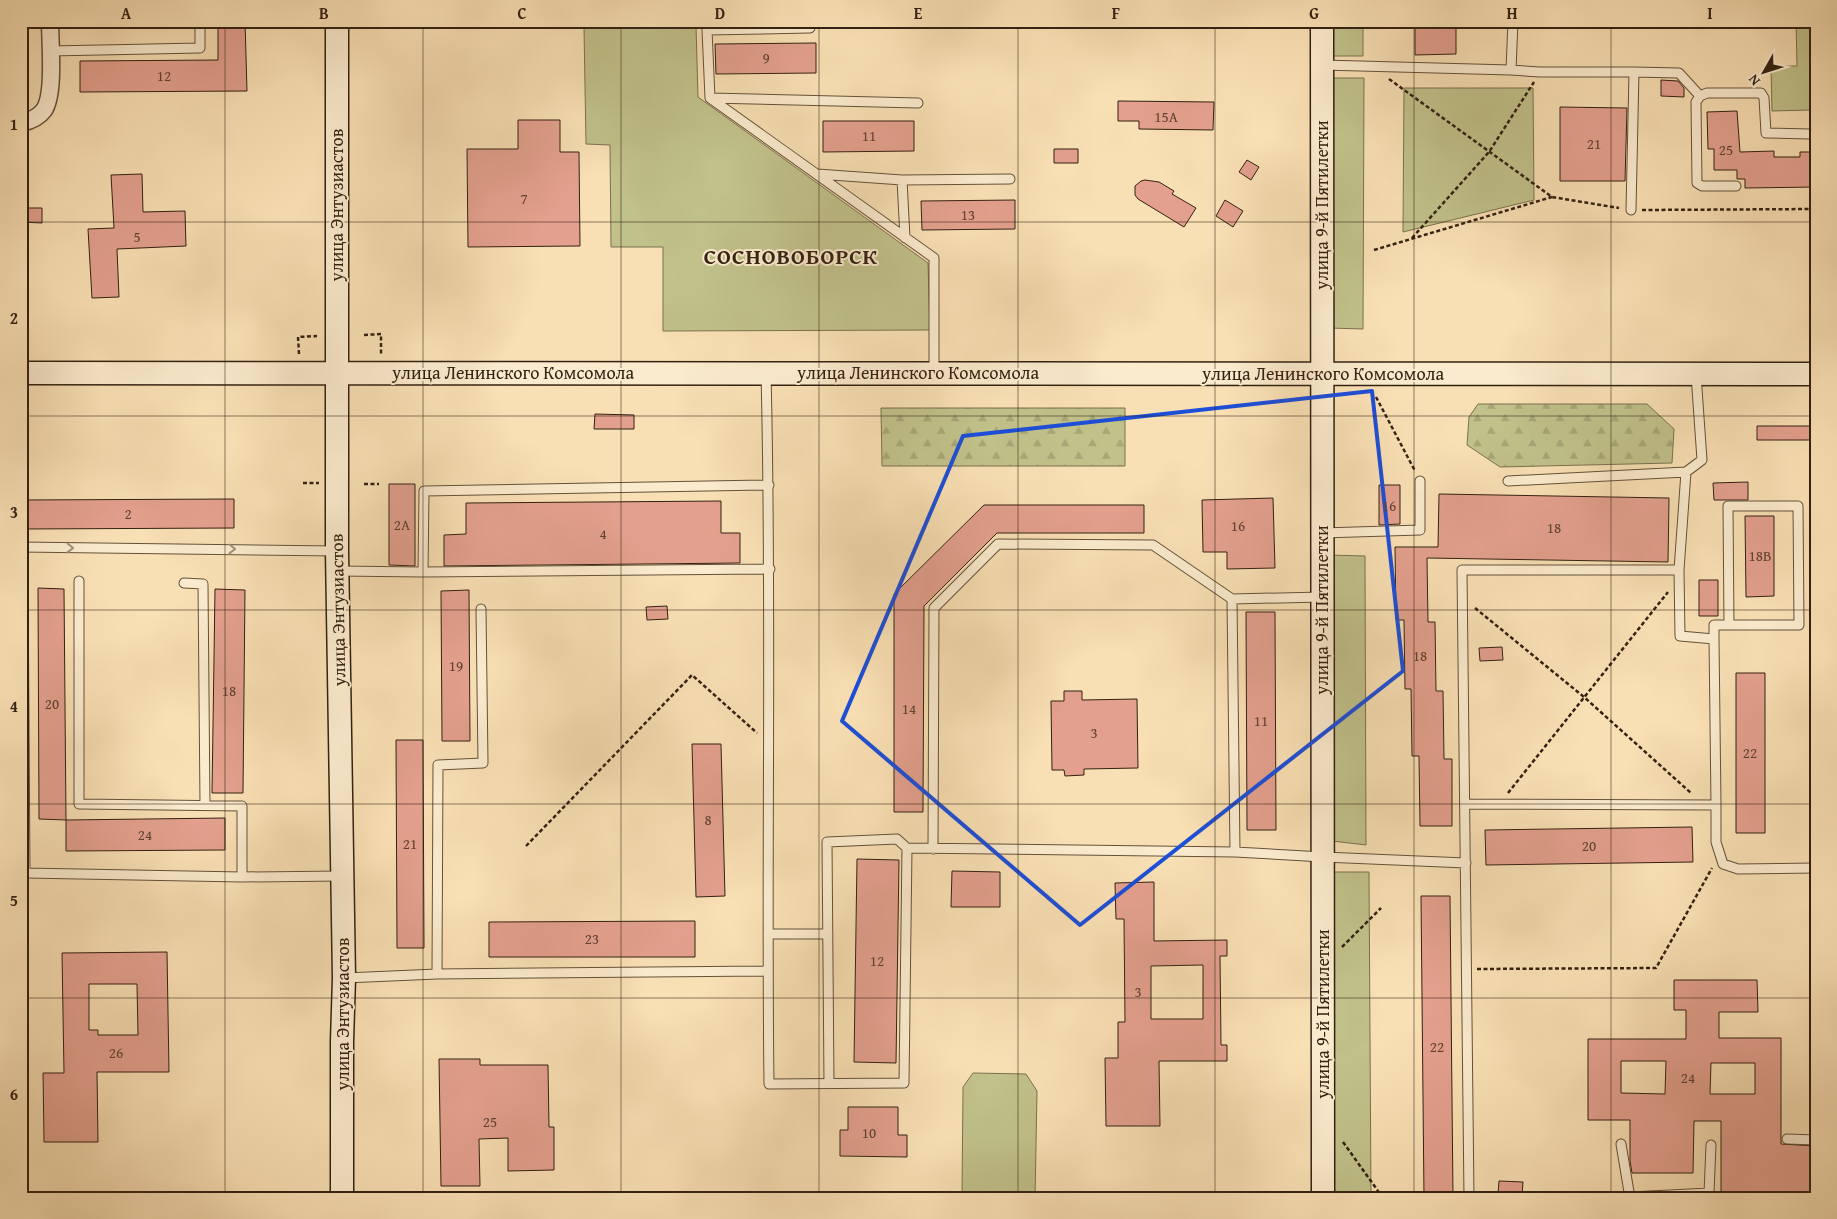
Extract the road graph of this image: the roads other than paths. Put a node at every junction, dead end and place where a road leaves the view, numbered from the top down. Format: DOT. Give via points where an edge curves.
graph roads {
  1 [pos="50,21"];
  2 [pos="200,21"];
  3 [pos="337,21"];
  4 [pos="1322,21"];
  5 [pos="1514,21"];
  6 [pos="810,28"];
  7 [pos="50,51"];
  8 [pos="1322,65"];
  9 [pos="1512,70"];
  10 [pos="1634,72"];
  11 [pos="1700,96"];
  12 [pos="710,98"];
  13 [pos="918,103"];
  14 [pos="21,123"];
  15 [pos="1816,130"];
  16 [pos="817,174"];
  17 [pos="1010,179"];
  18 [pos="902,180"];
  19 [pos="1736,186"];
  20 [pos="1631,210"];
  21 [pos="905,238"];
  22 [pos="21,373"];
  23 [pos="337,373"];
  24 [pos="766,373"];
  25 [pos="934,373"];
  26 [pos="1322,374"];
  27 [pos="1696,374"];
  28 [pos="1816,374"];
  29 [pos="1686,472"];
  30 [pos="1420,481"];
  31 [pos="1508,481"];
  32 [pos="769,485"];
  33 [pos="1322,533"];
  34 [pos="21,547"];
  35 [pos="337,561"];
  36 [pos="770,569"];
  37 [pos="423,572"];
  38 [pos="23,573"];
  39 [pos="1679,573"];
  40 [pos="79,581"];
  41 [pos="184,583"];
  42 [pos="1322,597"];
  43 [pos="1232,599"];
  44 [pos="481,609"];
  45 [pos="1729,625"];
  46 [pos="1714,639"];
  47 [pos="1466,804"];
  48 [pos="205,805"];
  49 [pos="1716,805"];
  50 [pos="907,848"];
  51 [pos="933,849"];
  52 [pos="1234,852"];
  53 [pos="1323,858"];
  54 [pos="1466,863"];
  55 [pos="1816,868"];
  56 [pos="342,876"];
  57 [pos="242,877"];
  58 [pos="768,934"];
  59 [pos="828,934"];
  60 [pos="768,971"];
  61 [pos="436,974"];
  62 [pos="344,978"];
  63 [pos="829,1083"];
  64 [pos="1788,1139"];
  65 [pos="1816,1140"];
  66 [pos="1621,1144"];
  67 [pos="1711,1145"];
  68 [pos="1630,1197"];
  69 [pos="342,1198"];
  70 [pos="1323,1198"];
  71 [pos="1469,1198"];
  1 -- 7 [label="street"];
  2 -- 7 [label="lane" via="200,48"];
  3 -- 23 [label="street, улица Энтузиастов"];
  4 -- 8 [label="street, улица 9-й Пятилетки"];
  5 -- 9 [label="lane"];
  6 -- 12 [label="lane" via="707,30"];
  7 -- 14 [label="street" via="50,95 44,110 32,120"];
  8 -- 9 [label="lane"];
  8 -- 26 [label="street, улица 9-й Пятилетки"];
  9 -- 10 [label="lane"];
  10 -- 11 [label="lane" via="1679,72"];
  10 -- 20 [label="lane"];
  11 -- 15 [label="lane" via="1706,93 1761,93 1766,133 1810,134"];
  11 -- 19 [label="lane" via="1696,102 1697,183 1702,186"];
  12 -- 13 [label="lane"];
  12 -- 16 [label="lane"];
  16 -- 18 [label="lane"];
  16 -- 21 [label="lane"];
  17 -- 18 [label="lane"];
  18 -- 21 [label="lane"];
  21 -- 25 [label="lane" via="934,258"];
  22 -- 23 [label="street, улица Ленинского Комсомола"];
  23 -- 24 [label="street, улица Ленинского Комсомола"];
  23 -- 35 [label="street, улица Энтузиастов"];
  24 -- 25 [label="street, улица Ленинского Комсомола"];
  24 -- 32 [label="lane"];
  25 -- 26 [label="street, улица Ленинского Комсомола"];
  26 -- 27 [label="street, улица Ленинского Комсомола"];
  26 -- 33 [label="street, улица 9-й Пятилетки"];
  27 -- 28 [label="street, улица Ленинского Комсомола"];
  27 -- 29 [label="lane" via="1702,460"];
  29 -- 31 [label="lane"];
  29 -- 39 [label="lane"];
  30 -- 33 [label="lane" via="1420,530"];
  32 -- 36 [label="lane"];
  32 -- 37 [label="lane" via="424,491"];
  33 -- 42 [label="street, улица 9-й Пятилетки"];
  34 -- 35 [label="lane, one-way"];
  35 -- 37 [label="lane"];
  35 -- 56 [label="street, улица Энтузиастов"];
  36 -- 37 [label="lane"];
  36 -- 58 [label="lane"];
  38 -- 57 [label="lane" via="25,873"];
  39 -- 46 [label="lane" via="1680,636"];
  39 -- 47 [label="lane" via="1462,570"];
  40 -- 48 [label="lane" via="79,804"];
  41 -- 48 [label="lane" via="203,584"];
  42 -- 43 [label="lane"];
  42 -- 53 [label="street, улица 9-й Пятилетки"];
  43 -- 51 [label="lane" via="1153,545 998,544 934,608"];
  43 -- 52 [label="lane"];
  44 -- 61 [label="lane" via="483,763 438,765"];
  45 -- 45 [label="lane" via="1799,624 1798,506 1728,506"];
  45 -- 46 [label="lane" via="1714,625"];
  46 -- 49 [label="lane"];
  47 -- 49 [label="lane"];
  47 -- 54 [label="lane"];
  48 -- 57 [label="lane" via="242,806"];
  49 -- 55 [label="lane" via="1716,842 1723,864 1738,869"];
  50 -- 51 [label="lane"];
  50 -- 59 [label="lane" via="897,839 827,842"];
  50 -- 63 [label="lane" via="904,1083"];
  51 -- 52 [label="lane"];
  52 -- 53 [label="lane"];
  53 -- 54 [label="lane"];
  53 -- 70 [label="street, улица 9-й Пятилетки"];
  54 -- 71 [label="lane"];
  56 -- 57 [label="lane"];
  56 -- 62 [label="street, улица Энтузиастов"];
  58 -- 59 [label="lane"];
  58 -- 60 [label="lane"];
  59 -- 63 [label="lane"];
  60 -- 61 [label="lane"];
  60 -- 63 [label="lane" via="769,1084"];
  61 -- 62 [label="lane"];
  62 -- 69 [label="street, улица Энтузиастов"];
  64 -- 65 [label="lane"];
  66 -- 68 [label="lane"];
  67 -- 68 [label="lane" via="1709,1193"];
}
